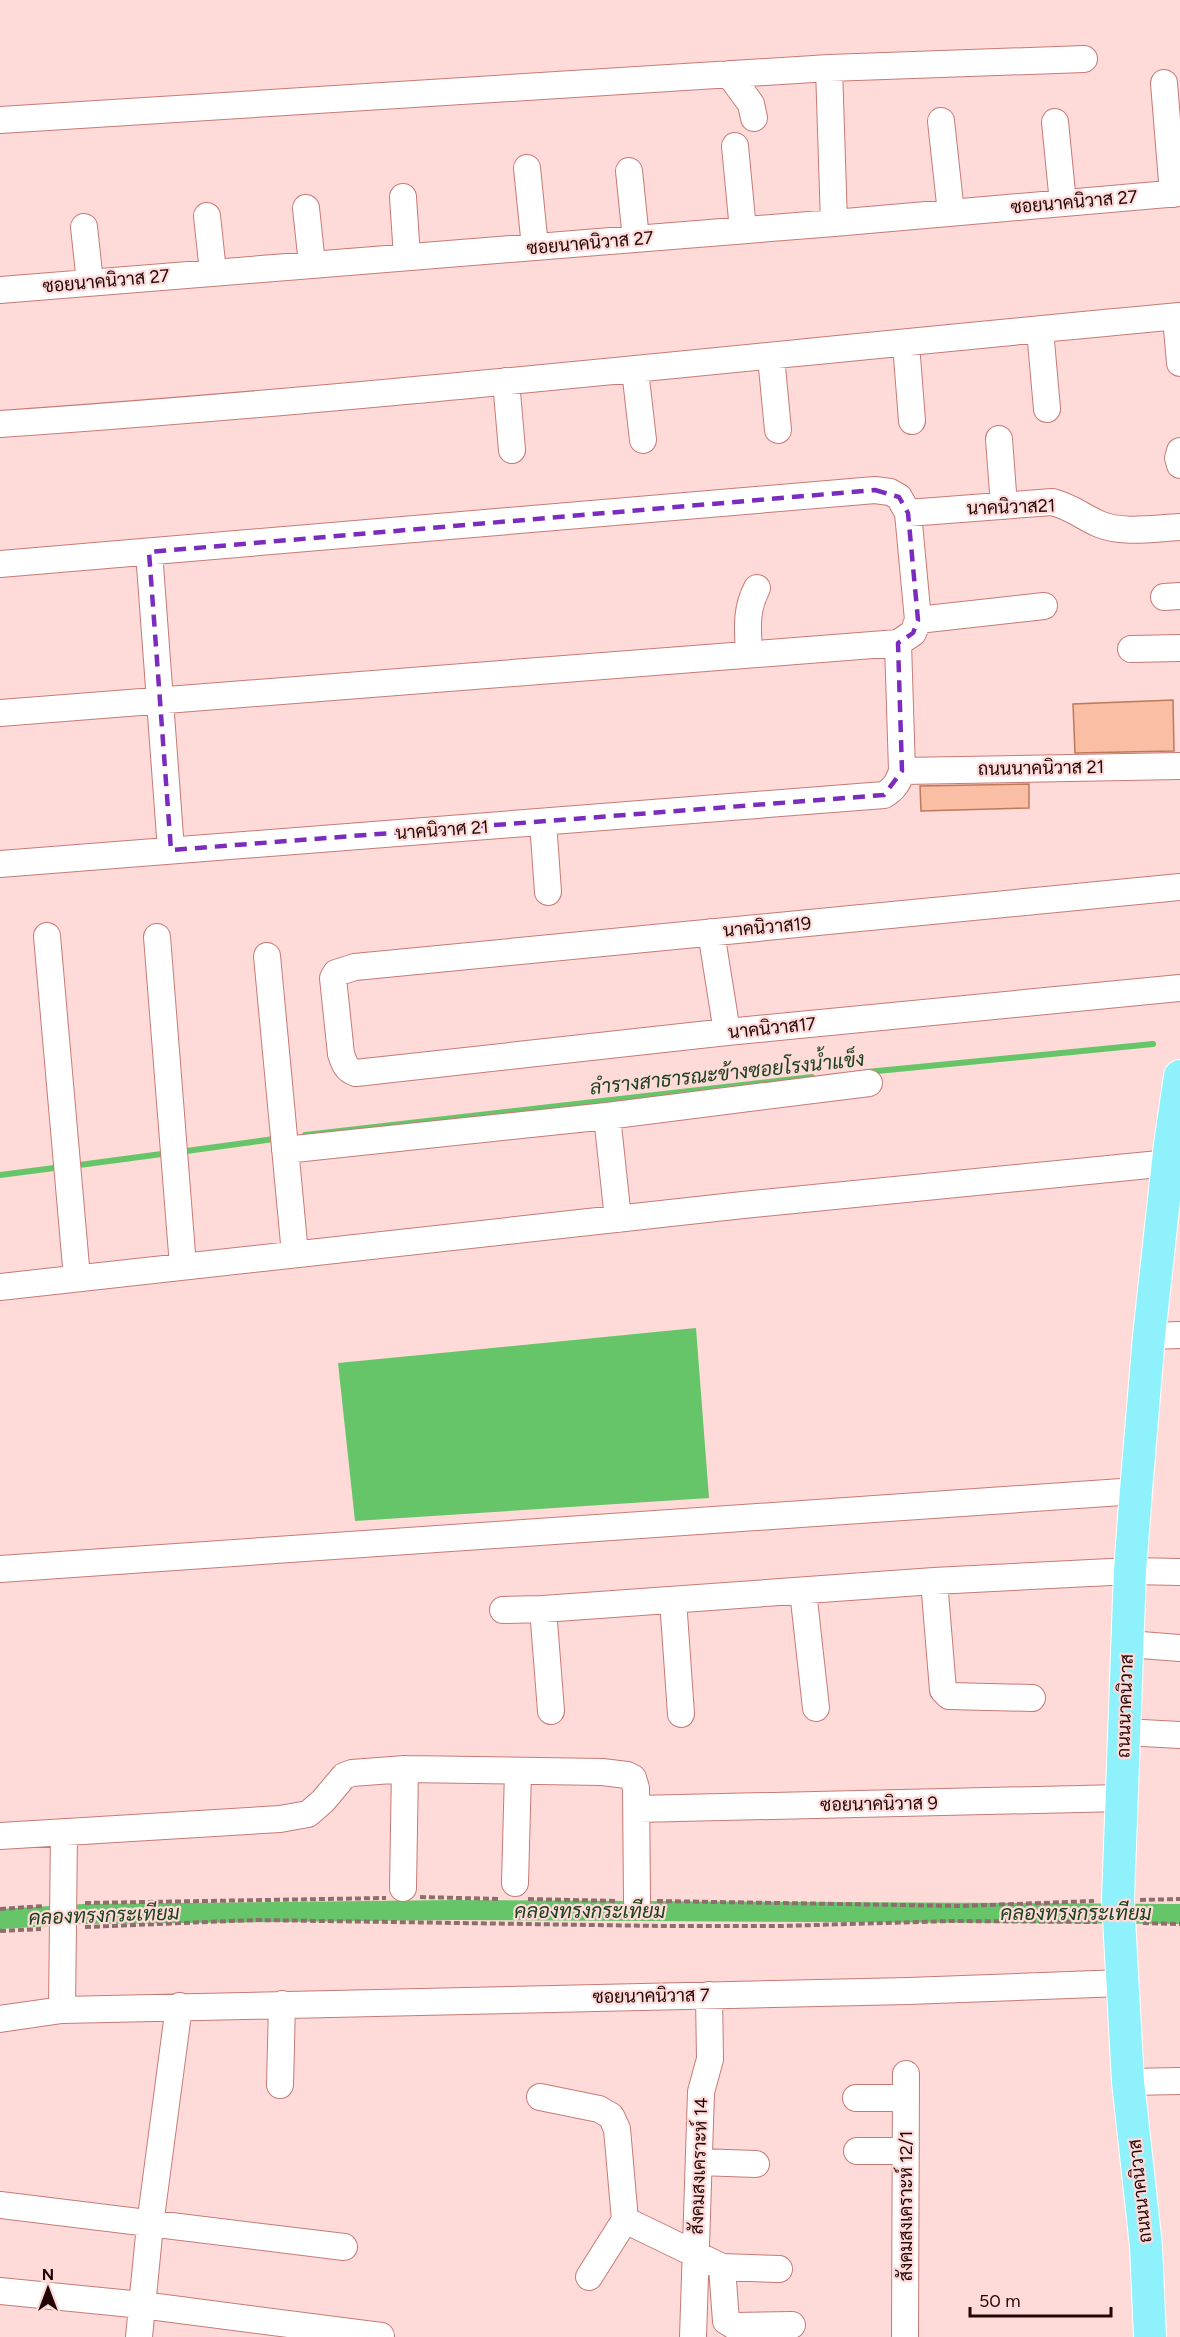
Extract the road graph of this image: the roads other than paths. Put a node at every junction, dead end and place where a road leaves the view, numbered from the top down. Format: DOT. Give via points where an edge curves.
graph roads {
  1 [pos="1084,59"];
  2 [pos="829,68"];
  3 [pos="729,74"];
  4 [pos="1164,83"];
  5 [pos="754,118"];
  6 [pos="0,120"];
  7 [pos="941,121"];
  8 [pos="1055,122"];
  9 [pos="735,146"];
  10 [pos="527,168"];
  11 [pos="629,171"];
  12 [pos="1177,193"];
  13 [pos="404,198"];
  14 [pos="1063,203"];
  15 [pos="306,208"];
  16 [pos="951,213"];
  17 [pos="207,216"];
  18 [pos="834,223"];
  19 [pos="84,227"];
  20 [pos="743,230"];
  21 [pos="636,239"];
  22 [pos="535,247"];
  23 [pos="407,257"];
  24 [pos="312,264"];
  25 [pos="213,272"];
  26 [pos="90,282"];
  27 [pos="0,290"];
  28 [pos="1178,316"];
  29 [pos="1040,330"];
  30 [pos="906,344"];
  31 [pos="771,357"];
  32 [pos="1180,363"];
  33 [pos="636,370"];
  34 [pos="506,381"];
  35 [pos="1047,409"];
  36 [pos="912,421"];
  37 [pos="0,424"];
  38 [pos="778,430"];
  39 [pos="999,439"];
  40 [pos="642,441"];
  41 [pos="512,450"];
  42 [pos="1180,451"];
  43 [pos="1180,465"];
  44 [pos="1004,506"];
  45 [pos="908,513"];
  46 [pos="1180,527"];
  47 [pos="148,552"];
  48 [pos="0,564"];
  49 [pos="758,588"];
  50 [pos="1044,606"];
  51 [pos="918,620"];
  52 [pos="898,643"];
  53 [pos="1180,648"];
  54 [pos="1131,649"];
  55 [pos="749,654"];
  56 [pos="158,701"];
  57 [pos="0,713"];
  58 [pos="1180,766"];
  59 [pos="902,771"];
  60 [pos="543,822"];
  61 [pos="171,850"];
  62 [pos="0,864"];
  63 [pos="1180,887"];
  64 [pos="548,892"];
  65 [pos="711,932"];
  66 [pos="47,936"];
  67 [pos="156,937"];
  68 [pos="267,956"];
  69 [pos="1180,988"];
  70 [pos="727,1032"];
  71 [pos="364,1073"];
  72 [pos="1180,1076"];
  73 [pos="869,1083"];
  74 [pos="607,1116"];
  75 [pos="285,1150"];
  76 [pos="1173,1150"];
  77 [pos="618,1219"];
  78 [pos="295,1254"];
  79 [pos="183,1266"];
  80 [pos="77,1278"];
  81 [pos="0,1287"];
  82 [pos="1180,1335"];
  83 [pos="1149,1336"];
  84 [pos="1136,1491"];
  85 [pos="0,1569"];
  86 [pos="1130,1571"];
  87 [pos="1180,1572"];
  88 [pos="934,1581"];
  89 [pos="803,1591"];
  90 [pos="673,1600"];
  91 [pos="543,1609"];
  92 [pos="503,1610"];
  93 [pos="1128,1644"];
  94 [pos="1180,1648"];
  95 [pos="1032,1698"];
  96 [pos="816,1708"];
  97 [pos="551,1711"];
  98 [pos="681,1714"];
  99 [pos="1124,1732"];
  100 [pos="1180,1735"];
  101 [pos="405,1769"];
  102 [pos="518,1771"];
  103 [pos="1121,1798"];
  104 [pos="637,1809"];
  105 [pos="64,1832"];
  106 [pos="0,1836"];
  107 [pos="404,1894"];
  108 [pos="515,1894"];
  109 [pos="637,1901"];
  110 [pos="1122,1983"];
  111 [pos="710,1995"];
  112 [pos="282,2004"];
  113 [pos="179,2006"];
  114 [pos="62,2010"];
  115 [pos="0,2019"];
  116 [pos="1180,2081"];
  117 [pos="1128,2082"];
  118 [pos="280,2085"];
  119 [pos="540,2097"];
  120 [pos="856,2098"];
  121 [pos="857,2151"];
  122 [pos="906,2151"];
  123 [pos="699,2162"];
  124 [pos="756,2164"];
  125 [pos="0,2205"];
  126 [pos="625,2220"];
  127 [pos="150,2225"];
  128 [pos="344,2247"];
  129 [pos="697,2256"];
  130 [pos="722,2267"];
  131 [pos="778,2269"];
  132 [pos="589,2277"];
  133 [pos="0,2291"];
  134 [pos="142,2305"];
  135 [pos="792,2325"];
  136 [pos="381,2336"];
  137 [pos="139,2337"];
  138 [pos="693,2337"];
  139 [pos="906,2337"];
  140 [pos="1150,2337"];
  1 -- 2 [label="street"];
  2 -- 3 [label="street"];
  2 -- 18 [label="street"];
  3 -- 5 [label="street" via="751,104"];
  3 -- 6 [label="street"];
  4 -- 12 [label="street"];
  7 -- 16 [label="street"];
  8 -- 14 [label="street"];
  9 -- 20 [label="street"];
  10 -- 22 [label="street"];
  11 -- 21 [label="street"];
  12 -- 14 [label="street, ซอยนาคนิวาส 27"];
  13 -- 23 [label="street"];
  14 -- 16 [label="street, ซอยนาคนิวาส 27"];
  15 -- 24 [label="street"];
  16 -- 18 [label="street, ซอยนาคนิวาส 27"];
  17 -- 25 [label="street"];
  18 -- 20 [label="street, ซอยนาคนิวาส 27"];
  19 -- 26 [label="street"];
  20 -- 21 [label="street, ซอยนาคนิวาส 27"];
  21 -- 22 [label="street, ซอยนาคนิวาส 27"];
  22 -- 23 [label="street, ซอยนาคนิวาส 27"];
  23 -- 24 [label="street, ซอยนาคนิวาส 27"];
  24 -- 25 [label="street, ซอยนาคนิวาส 27"];
  25 -- 26 [label="street, ซอยนาคนิวาส 27"];
  26 -- 27 [label="street, ซอยนาคนิวาส 27"];
  28 -- 29 [label="street"];
  28 -- 32 [label="street"];
  29 -- 30 [label="street"];
  29 -- 35 [label="street"];
  30 -- 31 [label="street"];
  30 -- 36 [label="street"];
  31 -- 33 [label="street"];
  31 -- 38 [label="street"];
  33 -- 34 [label="street"];
  33 -- 40 [label="street"];
  34 -- 37 [label="street"];
  34 -- 41 [label="street"];
  39 -- 44 [label="street"];
  42 -- 43 [label="street"];
  44 -- 45 [label="street, นาคนิวาส21"];
  44 -- 46 [label="street, นาคนิวาส21" via="1052,502 1067,505 1111,527"];
  45 -- 47 [label="street" via="899,497 875,490"];
  45 -- 51 [label="street"];
  47 -- 48 [label="street"];
  47 -- 56 [label="street"];
  49 -- 55 [label="street" via="748,613"];
  50 -- 51 [label="street"];
  51 -- 52 [label="street" via="913,633"];
  52 -- 55 [label="street"];
  52 -- 59 [label="street"];
  53 -- 54 [label="street"];
  55 -- 56 [label="street"];
  56 -- 57 [label="street"];
  56 -- 61 [label="street"];
  58 -- 59 [label="street, ถนนนาคนิวาส 21"];
  59 -- 60 [label="street, นาคนิวาศ 21" via="899,781 884,795"];
  60 -- 61 [label="street, นาคนิวาศ 21"];
  60 -- 64 [label="street"];
  61 -- 62 [label="street, นาคนิวาศ 21"];
  63 -- 65 [label="street, นาคนิวาส19"];
  65 -- 70 [label="street"];
  65 -- 71 [label="street, นาคนิวาส19" via="336,972 333,978 341,1054 350,1071"];
  66 -- 80 [label="street"];
  67 -- 79 [label="street"];
  68 -- 75 [label="street"];
  69 -- 70 [label="street, นาคนิวาส17"];
  70 -- 71 [label="street, นาคนิวาส17"];
  72 -- 76 [label="main road, ถนนนาคนิวาส"];
  73 -- 74 [label="street"];
  74 -- 75 [label="street"];
  74 -- 77 [label="street"];
  75 -- 78 [label="street"];
  76 -- 77 [label="street"];
  76 -- 83 [label="main road, ถนนนาคนิวาส"];
  77 -- 78 [label="street"];
  78 -- 79 [label="street"];
  79 -- 80 [label="street"];
  80 -- 81 [label="street"];
  82 -- 83 [label="street"];
  83 -- 84 [label="main road, ถนนนาคนิวาส"];
  84 -- 85 [label="street"];
  84 -- 86 [label="main road, ถนนนาคนิวาส"];
  86 -- 87 [label="street"];
  86 -- 88 [label="street"];
  86 -- 93 [label="main road, ถนนนาคนิวาส"];
  88 -- 89 [label="street"];
  88 -- 95 [label="street" via="943,1690 949,1696"];
  89 -- 90 [label="street"];
  89 -- 96 [label="street"];
  90 -- 91 [label="street"];
  90 -- 98 [label="street"];
  91 -- 92 [label="street"];
  91 -- 97 [label="street"];
  93 -- 94 [label="street"];
  93 -- 99 [label="main road, ถนนนาคนิวาส"];
  99 -- 100 [label="street"];
  99 -- 103 [label="main road, ถนนนาคนิวาส"];
  101 -- 102 [label="street"];
  101 -- 105 [label="street" via="344,1776 308,1814"];
  101 -- 107 [label="street"];
  102 -- 104 [label="street" via="627,1775 633,1778 636,1788"];
  102 -- 108 [label="street"];
  103 -- 104 [label="street, ซอยนาคนิวาส 9"];
  103 -- 110 [label="main road, ถนนนาคนิวาส" via="1118,1911"];
  104 -- 109 [label="street"];
  105 -- 106 [label="street"];
  105 -- 114 [label="street"];
  110 -- 111 [label="street, ซอยนาคนิวาส 7"];
  110 -- 117 [label="main road, ถนนนาคนิวาส"];
  111 -- 112 [label="street, ซอยนาคนิวาส 7"];
  111 -- 123 [label="street, สังคมสงเคราะห์ 14" via="710,2059 701,2092"];
  112 -- 113 [label="street, ซอยนาคนิวาส 7"];
  112 -- 118 [label="street"];
  113 -- 114 [label="street, ซอยนาคนิวาส 7"];
  113 -- 127 [label="street"];
  114 -- 115 [label="street, ซอยนาคนิวาส 7"];
  116 -- 117 [label="street"];
  117 -- 140 [label="main road, ถนนนาคนิวาส" via="1146,2246"];
  119 -- 126 [label="street" via="599,2109 611,2116 617,2129"];
  120 -- 122 [label="street, สังคมสงเคราะห์ 12/1" via="906,2086"];
  121 -- 122 [label="street"];
  122 -- 139 [label="street, สังคมสงเคราะห์ 12/1"];
  123 -- 124 [label="street"];
  123 -- 129 [label="street, สังคมสงเคราะห์ 14"];
  125 -- 127 [label="street"];
  126 -- 129 [label="street"];
  126 -- 132 [label="street"];
  127 -- 128 [label="street"];
  127 -- 134 [label="street"];
  129 -- 130 [label="street"];
  129 -- 138 [label="street, สังคมสงเคราะห์ 14"];
  130 -- 131 [label="street"];
  130 -- 135 [label="street" via="726,2321 734,2326"];
  133 -- 134 [label="street"];
  134 -- 136 [label="street"];
  134 -- 137 [label="street"];
}
